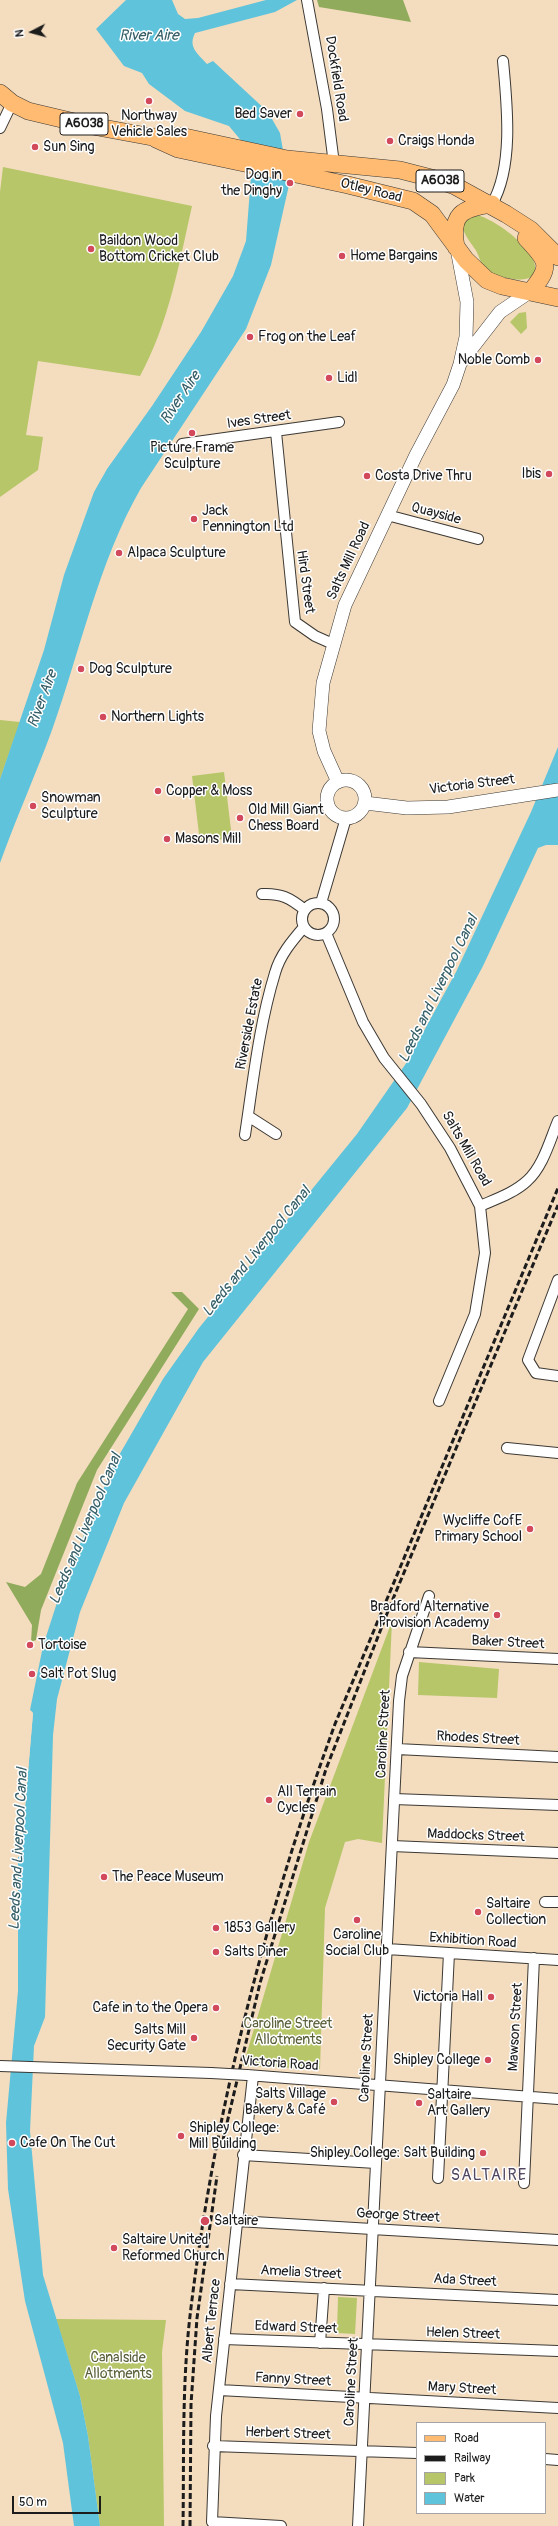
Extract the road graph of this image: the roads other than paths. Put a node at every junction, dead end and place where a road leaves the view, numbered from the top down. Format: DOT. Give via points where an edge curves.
graph roads {
  1 [pos="307,0"];
  2 [pos="503,61"];
  3 [pos="6,98"];
  4 [pos="0,127"];
  5 [pos="334,164"];
  6 [pos="288,166"];
  7 [pos="348,185"];
  8 [pos="492,204"];
  9 [pos="514,220"];
  10 [pos="456,247"];
  11 [pos="558,257"];
  12 [pos="531,291"];
  13 [pos="558,298"];
  14 [pos="460,364"];
  15 [pos="340,422"];
  16 [pos="276,432"];
  17 [pos="182,444"];
  18 [pos="387,515"];
  19 [pos="478,539"];
  20 [pos="333,644"];
  21 [pos="338,782"];
  22 [pos="558,790"];
  23 [pos="365,803"];
  24 [pos="346,818"];
  25 [pos="262,894"];
  26 [pos="321,903"];
  27 [pos="305,910"];
  28 [pos="304,927"];
  29 [pos="326,933"];
  30 [pos="248,1116"];
  31 [pos="558,1121"];
  32 [pos="276,1134"];
  33 [pos="245,1135"];
  34 [pos="480,1206"];
  35 [pos="558,1280"];
  36 [pos="558,1376"];
  37 [pos="439,1401"];
  38 [pos="507,1448"];
  39 [pos="558,1453"];
  40 [pos="429,1596"];
  41 [pos="409,1652"];
  42 [pos="558,1659"];
  43 [pos="397,1749"];
  44 [pos="558,1757"];
  45 [pos="394,1799"];
  46 [pos="558,1805"];
  47 [pos="392,1846"];
  48 [pos="558,1853"];
  49 [pos="545,1902"];
  50 [pos="558,1902"];
  51 [pos="387,1949"];
  52 [pos="448,1953"];
  53 [pos="534,1958"];
  54 [pos="558,1960"];
  55 [pos="1,2066"];
  56 [pos="250,2076"];
  57 [pos="380,2086"];
  58 [pos="440,2089"];
  59 [pos="527,2097"];
  60 [pos="558,2099"];
  61 [pos="243,2155"];
  62 [pos="376,2163"];
  63 [pos="438,2178"];
  64 [pos="524,2183"];
  65 [pos="237,2221"];
  66 [pos="373,2228"];
  67 [pos="558,2240"];
  68 [pos="230,2284"];
  69 [pos="324,2288"];
  70 [pos="370,2290"];
  71 [pos="558,2300"];
  72 [pos="224,2339"];
  73 [pos="320,2343"];
  74 [pos="367,2345"];
  75 [pos="558,2350"];
  76 [pos="219,2390"];
  77 [pos="365,2398"];
  78 [pos="558,2408"];
  79 [pos="213,2446"];
  80 [pos="362,2451"];
  81 [pos="416,2453"];
  82 [pos="546,2459"];
  83 [pos="558,2460"];
  84 [pos="260,2526"];
  85 [pos="281,2526"];
  86 [pos="358,2526"];
  1 -- 5 [label="street, Dockfield Road" via="327,109"];
  2 -- 8 [label="street" via="508,135 499,192"];
  3 -- 4 [label="street"];
  3 -- 6 [label="main road, Otley Road / A6038" via="28,111 53,118 152,137 180,136 226,152"];
  5 -- 6 [label="main road, Otley Road / A6038"];
  5 -- 7 [label="main road" via="337,173"];
  5 -- 8 [label="main road, Otley Road / A6038" via="418,174 455,186"];
  6 -- 7 [label="main road, Otley Road / A6038"];
  7 -- 10 [label="main road, Otley Road / A6038" via="403,198 421,206 432,214"];
  8 -- 9 [label="main road, Otley Road / A6038"];
  8 -- 10 [label="main road, A6038" via="474,207 459,215 454,226"];
  9 -- 11 [label="main road, Otley Road / A6038" via="542,239"];
  9 -- 12 [label="main road, A6038" via="545,265 544,276"];
  10 -- 12 [label="main road, Otley Road / A6038" via="487,280 502,286"];
  10 -- 14 [label="street, Salts Mill Road" via="467,302 466,337"];
  12 -- 13 [label="main road, Otley Road / A6038"];
  12 -- 14 [label="street, Salts Mill Road" via="500,312"];
  14 -- 18 [label="street, Salts Mill Road" via="453,385"];
  15 -- 16 [label="street, Ives Street"];
  16 -- 17 [label="street, Ives Street"];
  16 -- 20 [label="street, Hird Street" via="295,622 315,636"];
  18 -- 19 [label="street, Quayside"];
  18 -- 20 [label="street, Salts Mill Road" via="345,605"];
  20 -- 21 [label="street, Salts Mill Road" via="323,683 319,731 324,751"];
  21 -- 23 [label="street" via="344,780 356,783 364,793"];
  21 -- 24 [label="street" via="329,791 328,804 333,812"];
  22 -- 23 [label="street, Victoria Street" via="448,807 407,808"];
  23 -- 24 [label="street" via="360,812"];
  24 -- 26 [label="street"];
  25 -- 27 [label="street" via="277,894 291,899"];
  26 -- 27 [label="street" via="315,903"];
  26 -- 29 [label="street" via="329,907 334,918 333,926"];
  27 -- 28 [label="street" via="302,919"];
  28 -- 29 [label="street" via="316,935"];
  28 -- 30 [label="street, Riverside Estate" via="287,947 275,972 262,1030"];
  29 -- 34 [label="street, Salts Mill Road" via="363,1022 384,1058 421,1104 450,1148"];
  30 -- 32 [label="street"];
  30 -- 33 [label="street, Riverside Estate"];
  31 -- 34 [label="street" via="540,1163 527,1181"];
  34 -- 37 [label="street, Salts Mill Road" via="485,1253 475,1314"];
  35 -- 36 [label="street" via="528,1360 536,1373"];
  38 -- 39 [label="street"];
  40 -- 41 [label="street, Caroline Street"];
  41 -- 42 [label="street, Baker Street"];
  41 -- 43 [label="street, Caroline Street" via="402,1676"];
  43 -- 44 [label="street, Rhodes Street"];
  43 -- 45 [label="street, Caroline Street"];
  45 -- 46 [label="street"];
  45 -- 47 [label="street, Caroline Street"];
  47 -- 48 [label="street, Maddocks Street"];
  47 -- 51 [label="street, Caroline Street"];
  49 -- 50 [label="street"];
  51 -- 52 [label="street, Exhibition Road"];
  51 -- 57 [label="street, Caroline Street"];
  52 -- 53 [label="street, Exhibition Road"];
  52 -- 58 [label="street"];
  53 -- 54 [label="street, Exhibition Road"];
  53 -- 59 [label="street, Mawson Street"];
  55 -- 56 [label="street, Victoria Road, bridge"];
  56 -- 57 [label="street, Victoria Road"];
  56 -- 61 [label="street, Albert Terrace"];
  57 -- 58 [label="street, Victoria Road"];
  57 -- 62 [label="street, Caroline Street"];
  58 -- 59 [label="street, Victoria Road"];
  58 -- 63 [label="street"];
  59 -- 60 [label="street, Victoria Road"];
  59 -- 64 [label="street, Mawson Street"];
  61 -- 62 [label="street"];
  61 -- 65 [label="street, Albert Terrace"];
  62 -- 66 [label="street, Caroline Street"];
  65 -- 66 [label="street, George Street"];
  65 -- 68 [label="street, Albert Terrace"];
  66 -- 67 [label="street, George Street"];
  66 -- 70 [label="street, Caroline Street"];
  68 -- 69 [label="street, Amelia Street"];
  68 -- 72 [label="street, Albert Terrace"];
  69 -- 70 [label="street, Amelia Street"];
  69 -- 73 [label="street"];
  70 -- 71 [label="street, Ada Street"];
  70 -- 74 [label="street, Caroline Street"];
  72 -- 73 [label="street, Edward Street"];
  72 -- 76 [label="street, Albert Terrace"];
  73 -- 74 [label="street, Edward Street"];
  74 -- 75 [label="street, Helen Street"];
  74 -- 77 [label="street, Caroline Street"];
  76 -- 77 [label="street, Fanny Street"];
  76 -- 79 [label="street, Albert Terrace"];
  77 -- 78 [label="street, Mary Street"];
  77 -- 80 [label="street, Caroline Street"];
  79 -- 80 [label="street, Herbert Street"];
  79 -- 84 [label="street, Albert Terrace" via="212,2522"];
  80 -- 81 [label="street, Herbert Street"];
  80 -- 86 [label="street, Caroline Street"];
  82 -- 83 [label="street"];
  84 -- 85 [label="street"];
}
